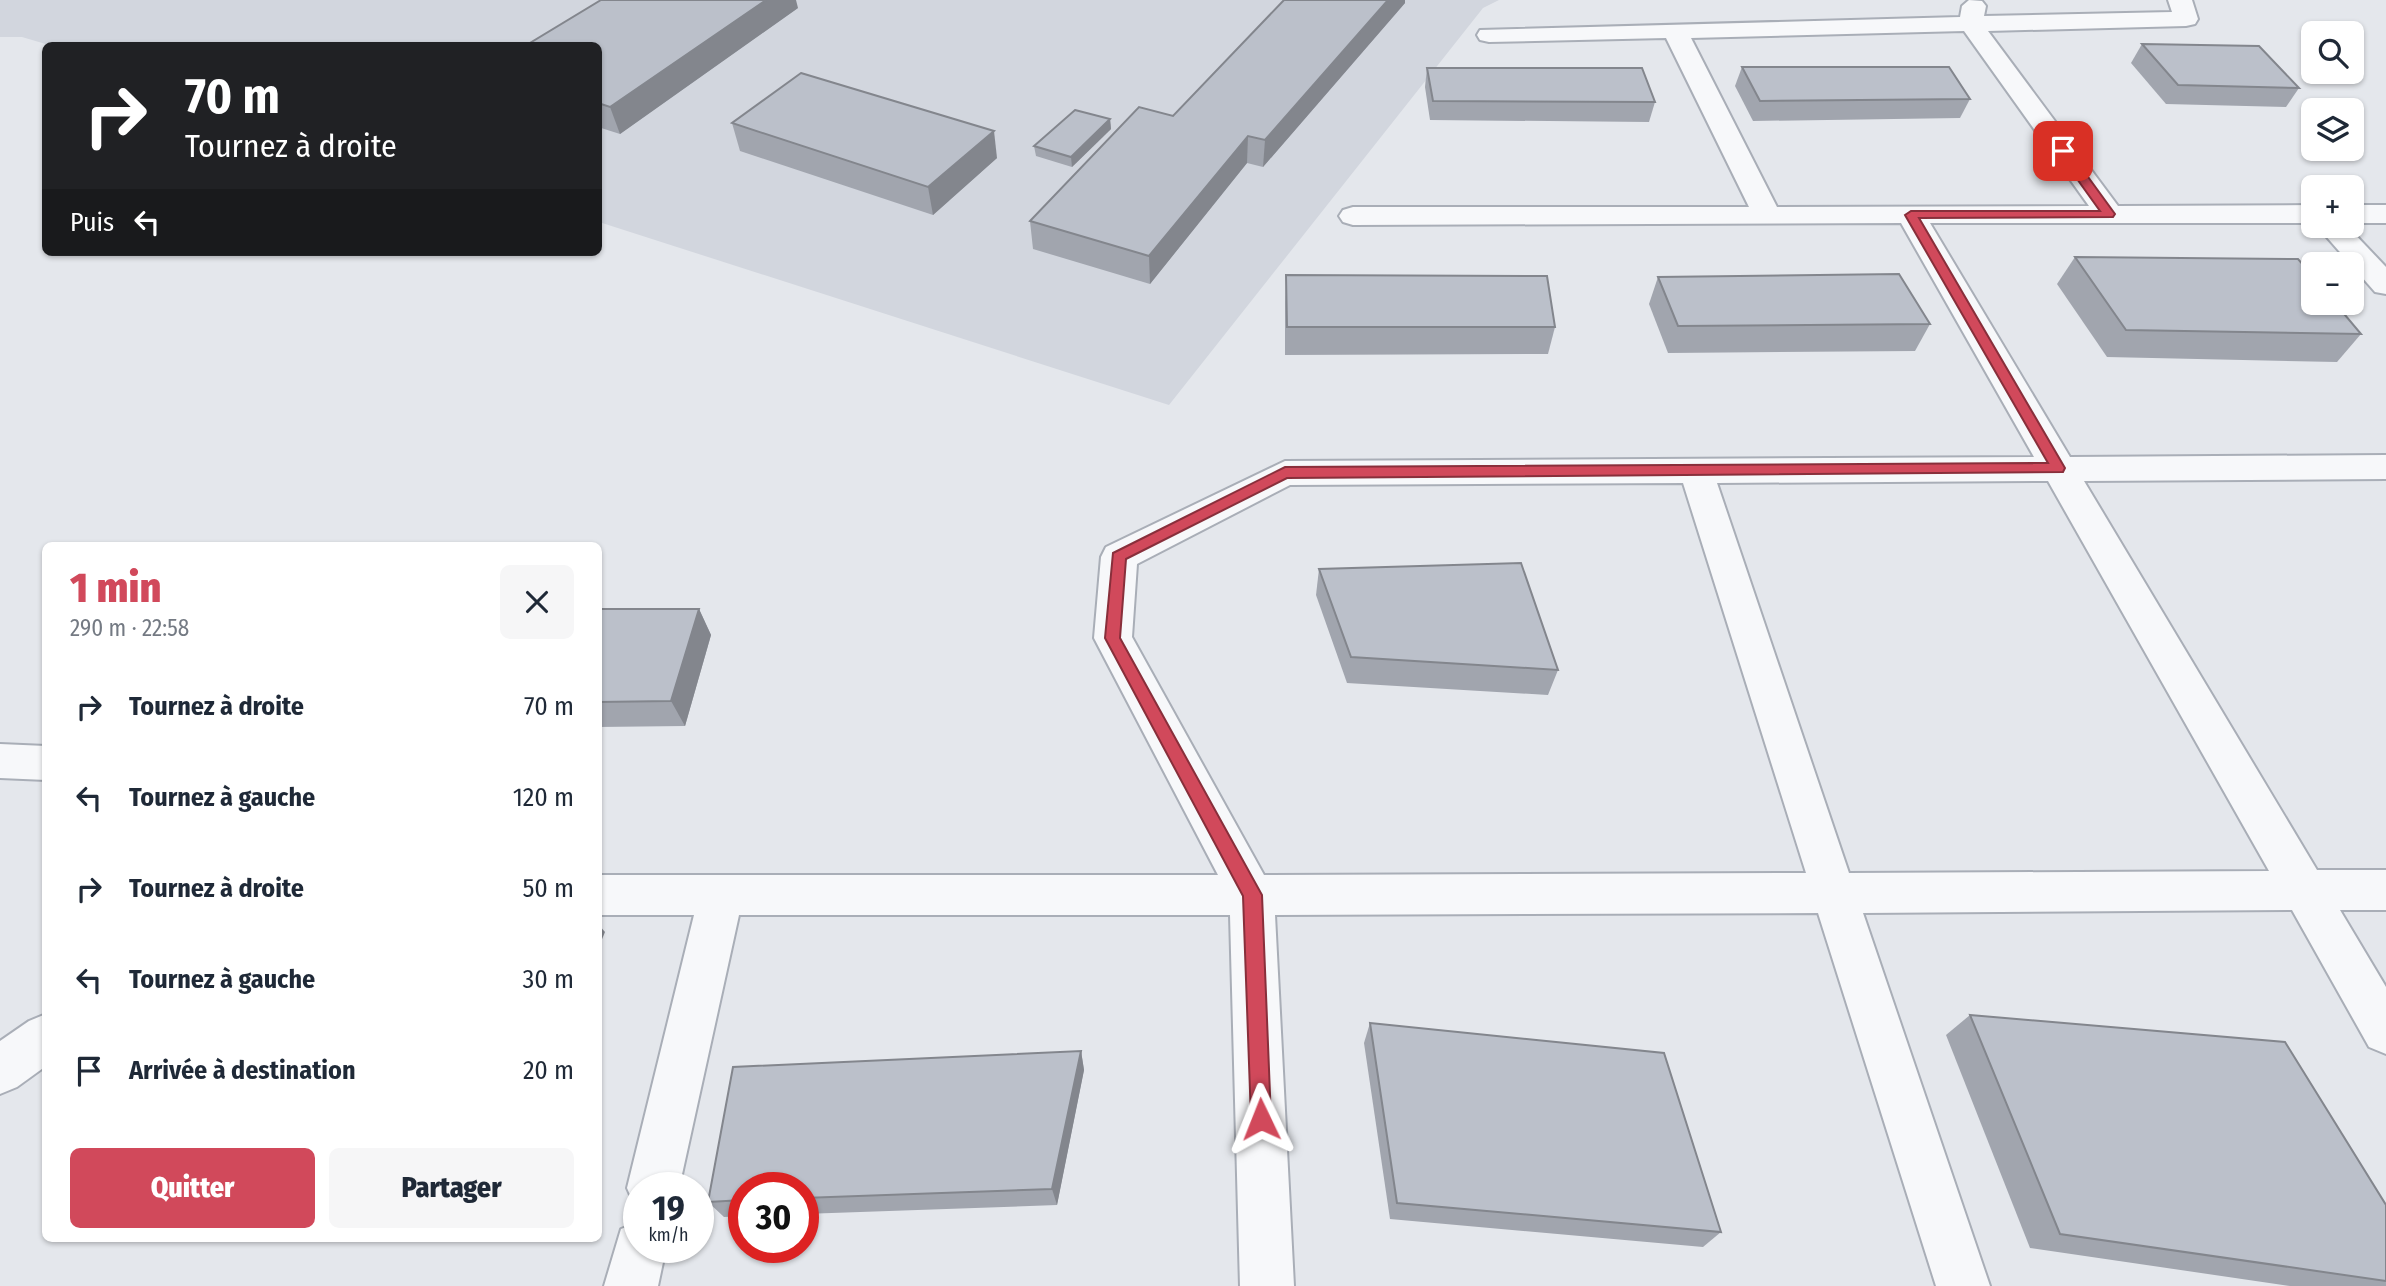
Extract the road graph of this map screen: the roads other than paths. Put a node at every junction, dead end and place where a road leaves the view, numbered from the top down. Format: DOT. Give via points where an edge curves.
graph roads {
  1 [pos="1854,0"];
  2 [pos="2180,0"];
  3 [pos="1973,12"];
  4 [pos="1846,27"];
  5 [pos="1675,31"];
  6 [pos="1489,35"];
  7 [pos="2109,214"];
  8 [pos="2301,214"];
  9 [pos="2364,214"];
  10 [pos="2386,214"];
  11 [pos="1767,215"];
  12 [pos="1911,215"];
  13 [pos="1353,216"];
  14 [pos="2342,238"];
  15 [pos="2386,285"];
  16 [pos="2386,467"];
  17 [pos="2058,468"];
  18 [pos="1696,471"];
  19 [pos="0,761"];
  20 [pos="42,763"];
  21 [pos="2386,890"];
  22 [pos="1834,891"];
  23 [pos="2304,891"];
  24 [pos="602,895"];
  25 [pos="721,895"];
  26 [pos="1252,895"];
  27 [pos="2386,1031"];
  28 [pos="42,1040"];
  29 [pos="0,1070"];
  30 [pos="657,1172"];
  31 [pos="636,1263"];
  32 [pos="631,1286"];
  33 [pos="1267,1286"];
  34 [pos="1963,1286"];
  1 -- 4 [label="street"];
  2 -- 3 [label="street" via="2186,19"];
  3 -- 4 [label="street"];
  3 -- 7 [label="street"];
  4 -- 5 [label="street"];
  5 -- 6 [label="street"];
  5 -- 11 [label="street"];
  7 -- 8 [label="street"];
  7 -- 12 [label="street"];
  9 -- 10 [label="street"];
  11 -- 12 [label="street"];
  11 -- 13 [label="street"];
  12 -- 17 [label="street"];
  14 -- 15 [label="street"];
  16 -- 17 [label="street"];
  17 -- 18 [label="street"];
  17 -- 23 [label="street"];
  18 -- 22 [label="street"];
  18 -- 26 [label="street" via="1285,472 1119,556 1112,638"];
  19 -- 20 [label="street"];
  21 -- 23 [label="street"];
  22 -- 23 [label="street"];
  22 -- 26 [label="street"];
  22 -- 34 [label="street"];
  23 -- 27 [label="street"];
  24 -- 25 [label="street"];
  25 -- 26 [label="street"];
  25 -- 30 [label="street"];
  26 -- 33 [label="street"];
  28 -- 29 [label="street"];
  31 -- 32 [label="street"];
}
